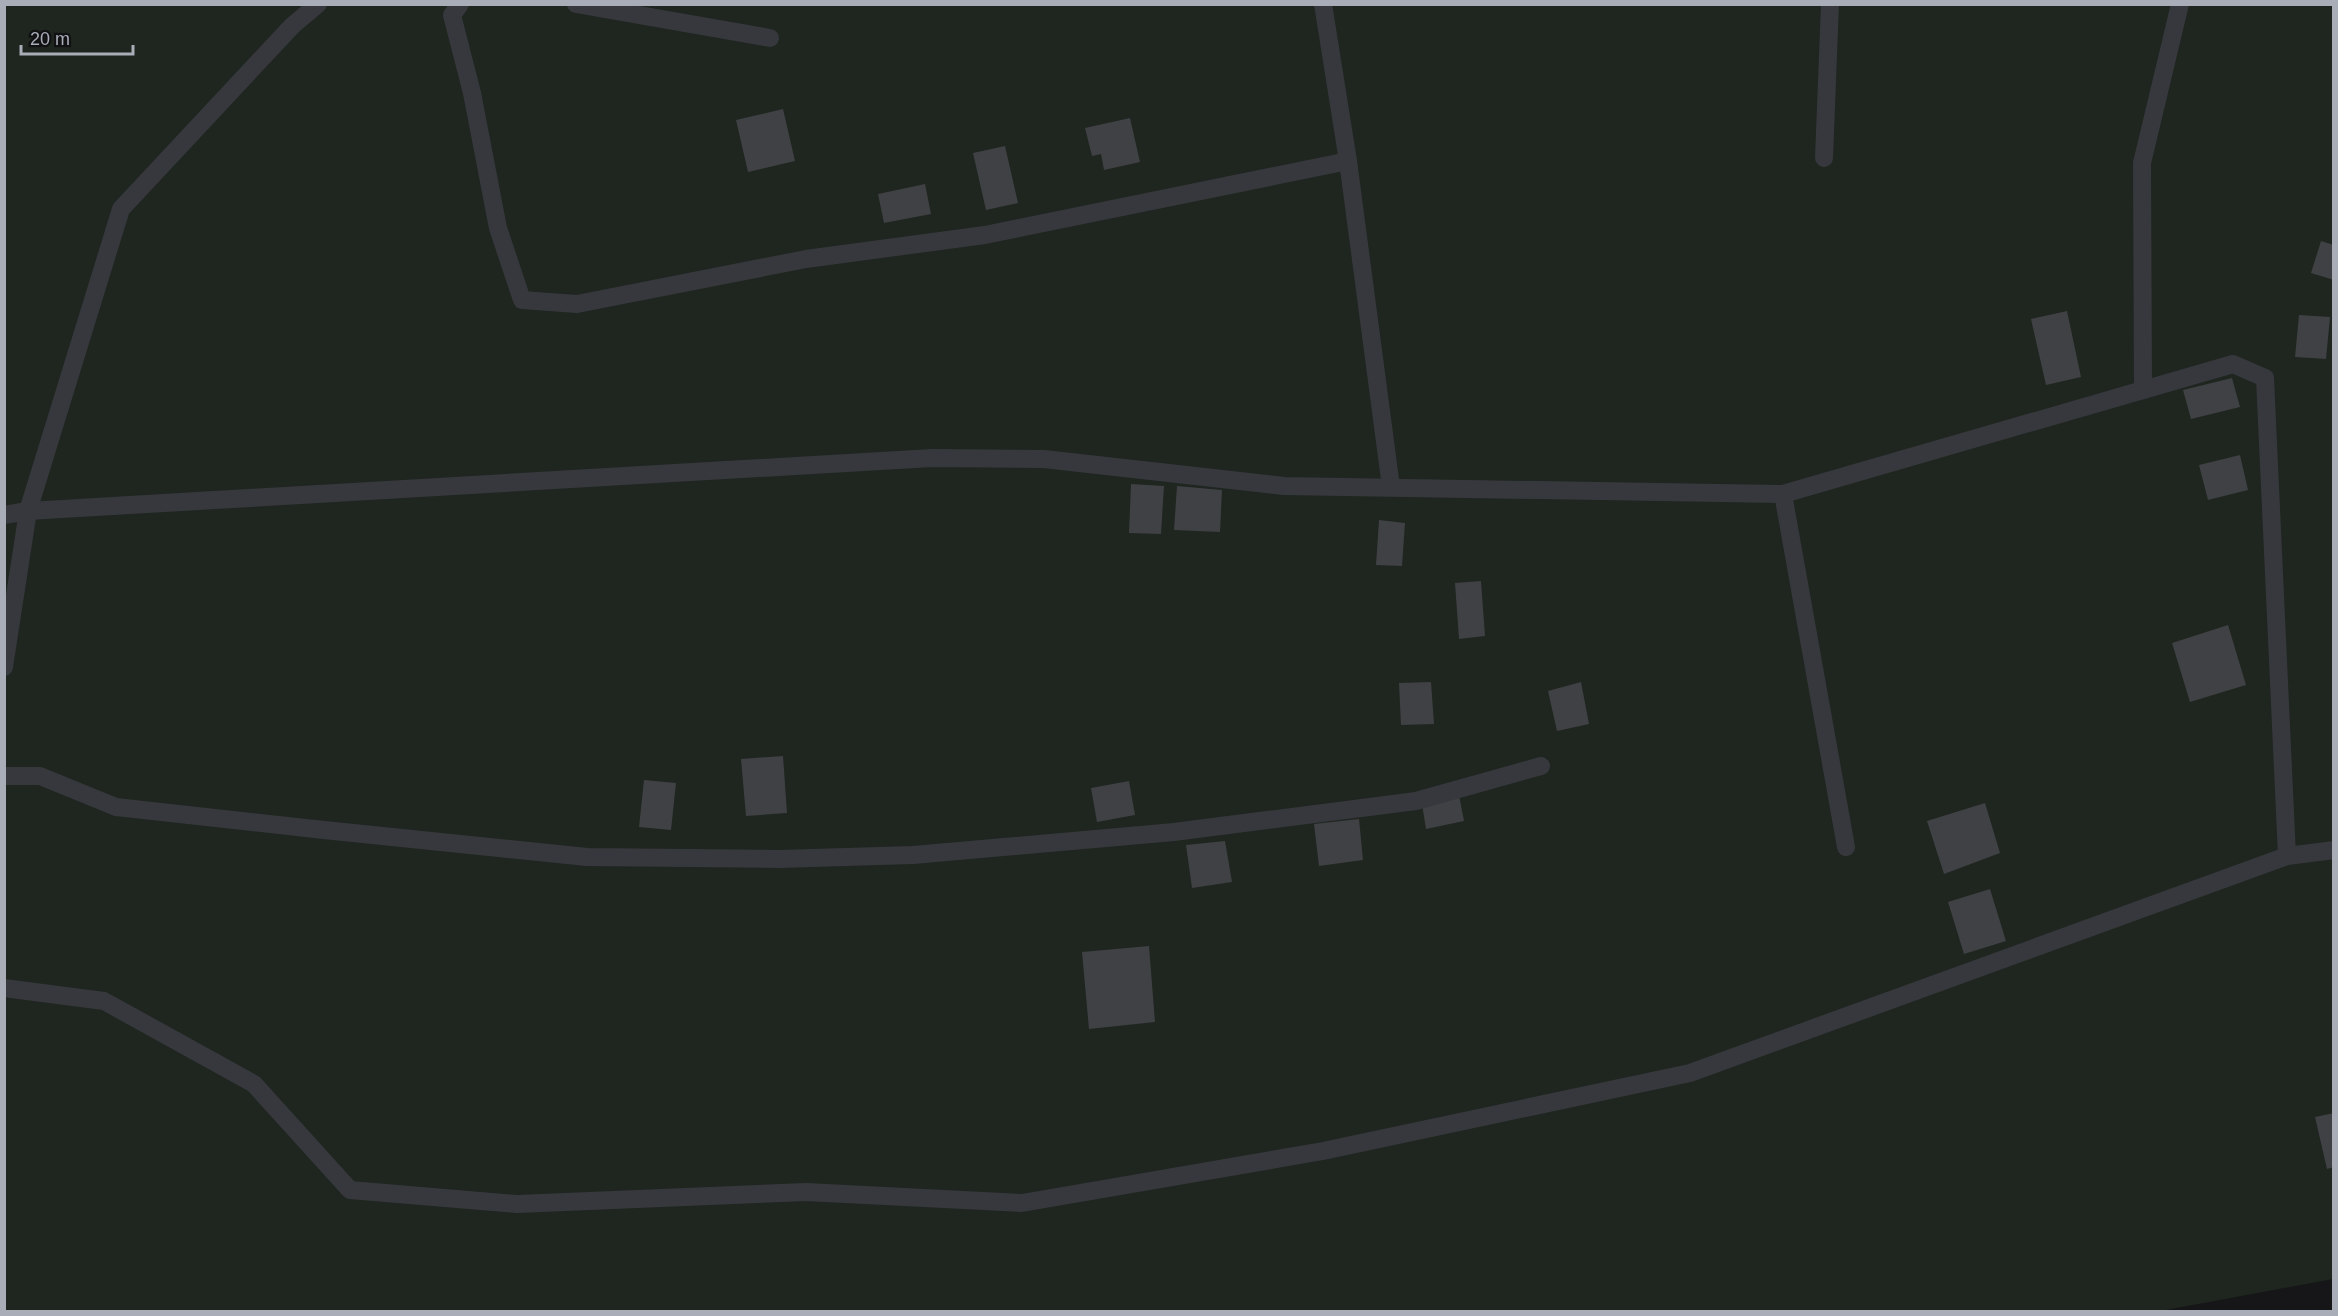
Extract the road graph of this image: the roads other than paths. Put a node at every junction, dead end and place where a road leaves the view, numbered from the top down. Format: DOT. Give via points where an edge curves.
graph roads {
  1 [pos="318,4"];
  2 [pos="460,4"];
  3 [pos="576,4"];
  4 [pos="1323,4"];
  5 [pos="1830,4"];
  6 [pos="2180,4"];
  7 [pos="770,38"];
  8 [pos="1824,158"];
  9 [pos="1348,161"];
  10 [pos="2143,390"];
  11 [pos="1391,487"];
  12 [pos="1783,494"];
  13 [pos="28,511"];
  14 [pos="4,515"];
  15 [pos="4,667"];
  16 [pos="1541,766"];
  17 [pos="4,776"];
  18 [pos="1846,847"];
  19 [pos="2334,850"];
  20 [pos="2287,856"];
  21 [pos="4,988"];
  1 -- 13 [label="lane" via="292,26 120,208"];
  2 -- 9 [label="lane" via="452,15 472,93 498,228 522,300 577,304 806,259 985,235"];
  3 -- 7 [label="lane"];
  4 -- 9 [label="lane"];
  5 -- 8 [label="lane"];
  6 -- 10 [label="lane" via="2142,163"];
  9 -- 11 [label="lane"];
  10 -- 12 [label="lane"];
  10 -- 20 [label="lane" via="2232,363 2265,378"];
  11 -- 12 [label="lane"];
  11 -- 13 [label="lane" via="1284,486 1044,459 932,458"];
  12 -- 18 [label="lane"];
  13 -- 14 [label="lane"];
  13 -- 15 [label="lane"];
  16 -- 17 [label="lane" via="1416,801 1174,832 913,855 779,859 587,857 324,830 116,807 40,776"];
  19 -- 20 [label="lane"];
  20 -- 21 [label="lane" via="1690,1073 1323,1151 1022,1203 806,1192 517,1204 350,1190 254,1084 104,1001"];
}
